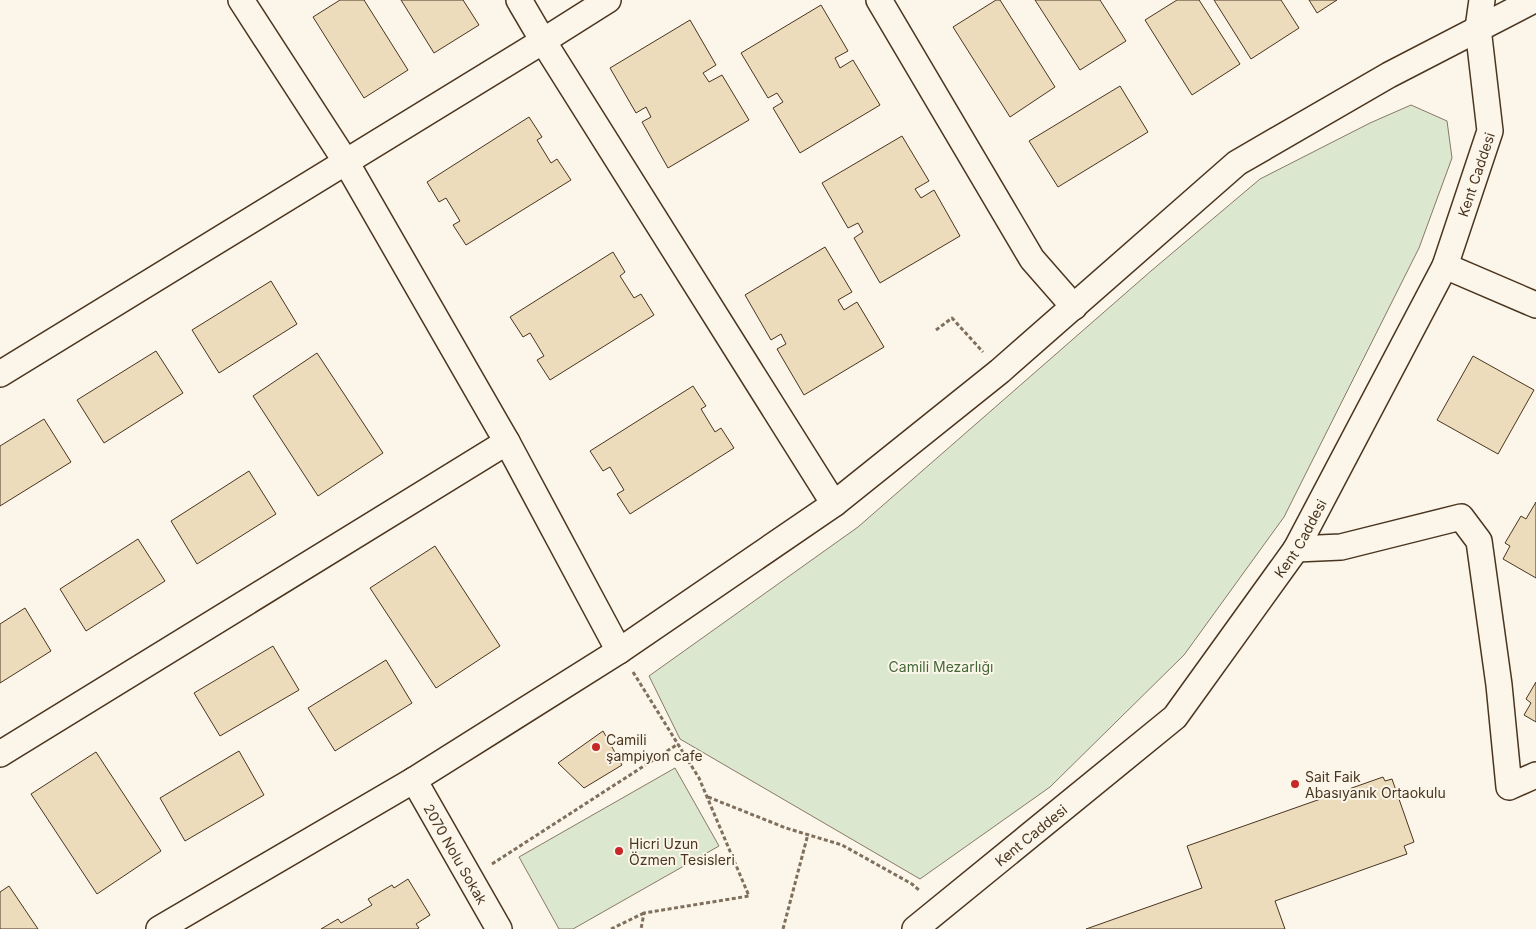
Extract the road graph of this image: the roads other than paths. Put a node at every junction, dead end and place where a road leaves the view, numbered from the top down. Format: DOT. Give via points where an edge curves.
graph roads {
  1 [pos="241,0"];
  2 [pos="519,0"];
  3 [pos="608,0"];
  4 [pos="879,0"];
  5 [pos="1482,0"];
  6 [pos="1534,0"];
  7 [pos="1478,28"];
  8 [pos="543,41"];
  9 [pos="346,162"];
  10 [pos="1445,266"];
  11 [pos="1536,304"];
  12 [pos="1074,307"];
  13 [pos="0,374"];
  14 [pos="507,442"];
  15 [pos="834,504"];
  16 [pos="1296,549"];
  17 [pos="619,651"];
  18 [pos="0,754"];
  19 [pos="1536,775"];
  20 [pos="414,780"];
  21 [pos="159,929"];
  22 [pos="499,929"];
  23 [pos="915,929"];
  1 -- 9 [label="street"];
  2 -- 8 [label="street"];
  3 -- 8 [label="street"];
  4 -- 12 [label="street" via="1032,259"];
  5 -- 7 [label="street, Kent Caddesi"];
  6 -- 7 [label="street"];
  7 -- 10 [label="street, Kent Caddesi" via="1490,131"];
  7 -- 12 [label="street" via="1388,75 1236,163"];
  8 -- 9 [label="street"];
  8 -- 15 [label="street"];
  9 -- 13 [label="street"];
  9 -- 14 [label="street"];
  10 -- 11 [label="street"];
  10 -- 16 [label="street, Kent Caddesi"];
  12 -- 15 [label="street" via="1000,371"];
  14 -- 17 [label="street"];
  14 -- 18 [label="street"];
  15 -- 17 [label="street"];
  16 -- 19 [label="street" via="1341,547 1461,517 1479,540 1509,787"];
  16 -- 23 [label="street, Kent Caddesi" via="1175,717"];
  17 -- 20 [label="street"];
  20 -- 21 [label="street"];
  20 -- 22 [label="street, 2070 Nolu Sokak"];
}
